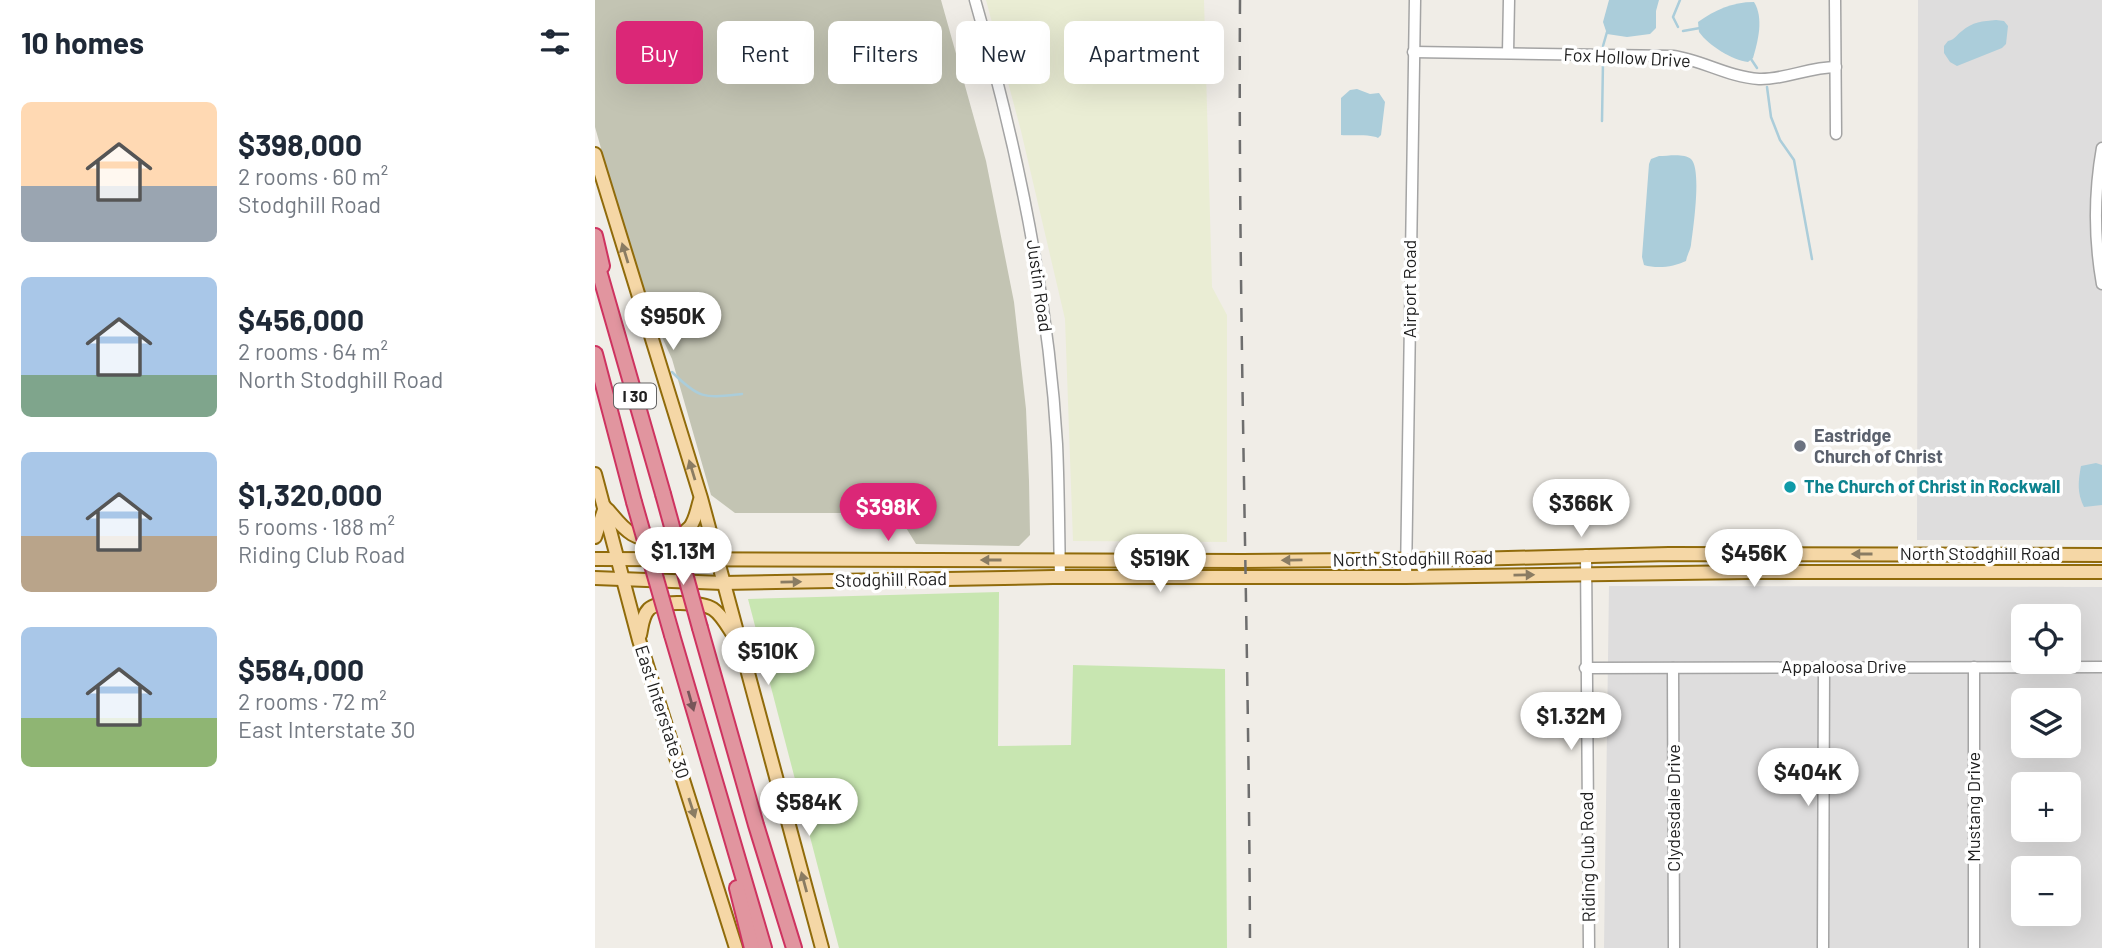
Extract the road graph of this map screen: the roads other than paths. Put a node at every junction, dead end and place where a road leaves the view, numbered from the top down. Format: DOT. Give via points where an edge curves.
graph roads {
  1 [pos="975,0"];
  2 [pos="1415,0"];
  3 [pos="1509,0"];
  4 [pos="1835,0"];
  5 [pos="1413,52"];
  6 [pos="1508,53"];
  7 [pos="1836,67"];
  8 [pos="1836,134"];
  9 [pos="2102,148"];
  10 [pos="595,154"];
  11 [pos="595,236"];
  12 [pos="595,257"];
  13 [pos="2102,284"];
  14 [pos="607,299"];
  15 [pos="595,354"];
  16 [pos="595,474"];
  17 [pos="701,498"];
  18 [pos="605,507"];
  19 [pos="595,537"];
  20 [pos="1586,555"];
  21 [pos="2102,555"];
  22 [pos="595,559"];
  23 [pos="618,559"];
  24 [pos="716,559"];
  25 [pos="1407,559"];
  26 [pos="1060,560"];
  27 [pos="2102,572"];
  28 [pos="1585,574"];
  29 [pos="1060,577"];
  30 [pos="1406,577"];
  31 [pos="595,578"];
  32 [pos="624,579"];
  33 [pos="723,583"];
  34 [pos="639,640"];
  35 [pos="740,645"];
  36 [pos="1824,667"];
  37 [pos="1974,667"];
  38 [pos="2102,667"];
  39 [pos="1585,668"];
  40 [pos="1673,668"];
  41 [pos="719,794"];
  42 [pos="756,825"];
  43 [pos="736,948"];
  44 [pos="752,948"];
  45 [pos="764,948"];
  46 [pos="794,948"];
  47 [pos="803,948"];
  48 [pos="822,948"];
  49 [pos="1589,948"];
  50 [pos="1674,948"];
  51 [pos="1823,948"];
  52 [pos="1974,948"];
  1 -- 26 [label="street, Justin Road" via="1009,123 1043,308 1057,445"];
  2 -- 5 [label="street, Airport Road"];
  3 -- 6 [label="street"];
  4 -- 7 [label="street"];
  5 -- 6 [label="street, Fox Hollow Drive"];
  5 -- 25 [label="street, Airport Road"];
  6 -- 7 [label="street, Fox Hollow Drive" via="1673,57 1759,79"];
  7 -- 8 [label="street"];
  9 -- 13 [label="street" via="2096,209"];
  17 -- 10 [label="main road, one-way"];
  11 -- 14 [label="highway"];
  12 -- 14 [label="highway, I 30"];
  14 -- 42 [label="highway, I 30, bridge"];
  15 -- 41 [label="highway, I 30, one-way, bridge"];
  16 -- 18 [label="main road, East Interstate 30"];
  17 -- 18 [label="main road" via="688,530 649,540 630,533"];
  17 -- 24 [label="main road"];
  18 -- 19 [label="main road"];
  18 -- 23 [label="main road, East Interstate 30"];
  21 -- 20 [label="main road, North Stodghill Road, one-way"];
  20 -- 25 [label="main road, North Stodghill Road"];
  20 -- 28 [label="street, Riding Club Road"];
  22 -- 23 [label="main road, Stodghill Road"];
  23 -- 24 [label="main road, Stodghill Road"];
  23 -- 32 [label="main road, East Interstate 30"];
  26 -- 24 [label="main road, Stodghill Road, one-way"];
  24 -- 33 [label="main road"];
  25 -- 26 [label="main road, North Stodghill Road, one-way"];
  25 -- 30 [label="street, Airport Road"];
  26 -- 29 [label="street, Justin Road"];
  27 -- 28 [label="main road, North Stodghill Road"];
  30 -- 28 [label="main road, North Stodghill Road, one-way"];
  28 -- 39 [label="street, Riding Club Road"];
  29 -- 30 [label="main road, North Stodghill Road"];
  33 -- 29 [label="main road, Stodghill Road, one-way"];
  31 -- 32 [label="main road, Stodghill Road"];
  32 -- 33 [label="main road, Stodghill Road"];
  32 -- 34 [label="main road, East Interstate 30"];
  33 -- 35 [label="main road"];
  34 -- 35 [label="main road" via="651,607 677,603 714,609"];
  34 -- 43 [label="main road, East Interstate 30, one-way"];
  48 -- 35 [label="main road, one-way"];
  36 -- 37 [label="street, Appaloosa Drive"];
  36 -- 40 [label="street, Appaloosa Drive"];
  36 -- 51 [label="street"];
  37 -- 38 [label="street, Appaloosa Drive"];
  37 -- 52 [label="street, Mustang Drive"];
  39 -- 40 [label="street, Appaloosa Drive"];
  39 -- 49 [label="street, Riding Club Road"];
  40 -- 50 [label="street, Clydesdale Drive"];
  41 -- 44 [label="highway"];
  41 -- 45 [label="highway, I 30"];
  42 -- 46 [label="highway, I 30"];
  42 -- 47 [label="highway" via="770,850"];
}
